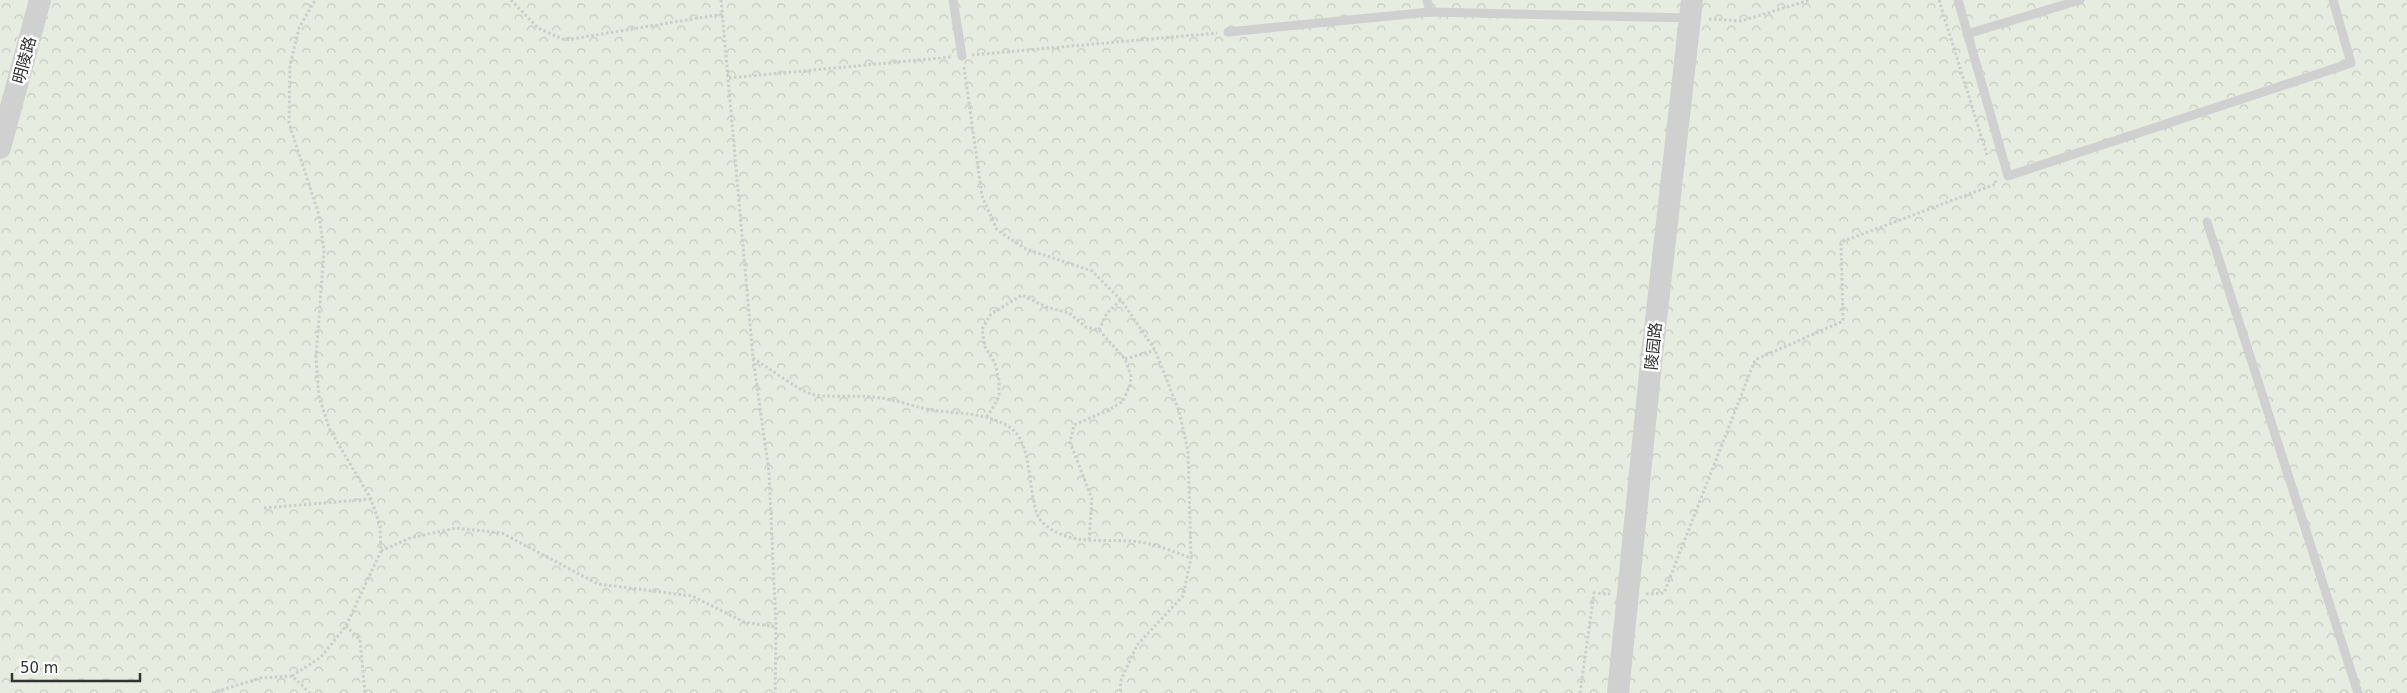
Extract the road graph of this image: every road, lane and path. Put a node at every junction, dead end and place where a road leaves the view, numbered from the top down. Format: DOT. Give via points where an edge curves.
graph roads {
  1 [pos="40,0"];
  2 [pos="315,0"];
  3 [pos="511,0"];
  4 [pos="721,0"];
  5 [pos="953,0"];
  6 [pos="1427,0"];
  7 [pos="1810,0"];
  8 [pos="1939,0"];
  9 [pos="1958,0"];
  10 [pos="2080,0"];
  11 [pos="2334,0"];
  12 [pos="1692,9"];
  13 [pos="1430,12"];
  14 [pos="723,14"];
  15 [pos="1228,32"];
  16 [pos="1967,34"];
  17 [pos="962,56"];
  18 [pos="729,78"];
  19 [pos="0,148"];
  20 [pos="1987,156"];
  21 [pos="1993,175"];
  22 [pos="2207,222"];
  23 [pos="1121,300"];
  24 [pos="1099,330"];
  25 [pos="1155,350"];
  26 [pos="753,358"];
  27 [pos="1125,359"];
  28 [pos="987,417"];
  29 [pos="371,499"];
  30 [pos="264,508"];
  31 [pos="1089,542"];
  32 [pos="381,550"];
  33 [pos="1191,558"];
  34 [pos="1628,594"];
  35 [pos="346,626"];
  36 [pos="776,627"];
  37 [pos="292,676"];
  38 [pos="212,693"];
  39 [pos="310,693"];
  40 [pos="365,693"];
  41 [pos="775,693"];
  42 [pos="1120,693"];
  43 [pos="1580,693"];
  44 [pos="1618,693"];
  45 [pos="2358,693"];
  1 -- 19 [label="street, 明陵路"];
  2 -- 29 [label="path" via="299,28 290,65 289,122 319,215 324,252 316,358 319,397 330,430"];
  3 -- 14 [label="path" via="538,28 565,40"];
  4 -- 14 [label="path"];
  5 -- 17 [label="lane"];
  6 -- 13 [label="lane"];
  7 -- 12 [label="path" via="1741,21"];
  8 -- 20 [label="path"];
  9 -- 16 [label="lane"];
  10 -- 16 [label="lane"];
  11 -- 16 [label="lane" via="2351,62 2008,176"];
  12 -- 13 [label="lane"];
  12 -- 34 [label="street, 陵园路"];
  13 -- 15 [label="lane"];
  14 -- 18 [label="path"];
  15 -- 17 [label="path"];
  17 -- 18 [label="path"];
  17 -- 23 [label="path" via="982,196 998,230 1026,249 1092,271"];
  18 -- 26 [label="path"];
  21 -- 34 [label="path" via="1996,184 1841,242 1843,322 1754,360 1664,593"];
  22 -- 45 [label="lane"];
  23 -- 24 [label="path" via="1107,314"];
  23 -- 25 [label="path"];
  24 -- 27 [label="path"];
  24 -- 28 [label="path" via="1086,327 1068,313 1022,295 991,314 982,329 985,346 995,363 999,397"];
  25 -- 27 [label="path"];
  25 -- 33 [label="path" via="1179,411 1188,451"];
  26 -- 28 [label="path" via="811,394 874,397 932,410"];
  26 -- 36 [label="path" via="769,472"];
  27 -- 31 [label="path" via="1132,376 1123,401 1074,425 1071,434 1070,442 1092,499"];
  28 -- 31 [label="path" via="1018,433 1041,521 1054,532"];
  29 -- 30 [label="path"];
  29 -- 32 [label="path" via="380,526"];
  31 -- 33 [label="path" via="1130,541 1163,547"];
  32 -- 35 [label="path"];
  32 -- 36 [label="path" via="410,538 456,528 502,533 598,584 692,596 744,622"];
  33 -- 42 [label="path" via="1183,596 1137,645 1121,680"];
  34 -- 43 [label="path" via="1594,593"];
  34 -- 44 [label="street, 陵园路"];
  35 -- 37 [label="path" via="321,657"];
  35 -- 40 [label="path" via="360,640"];
  36 -- 41 [label="path"];
  37 -- 38 [label="path" via="260,678"];
  37 -- 39 [label="path"];
}
